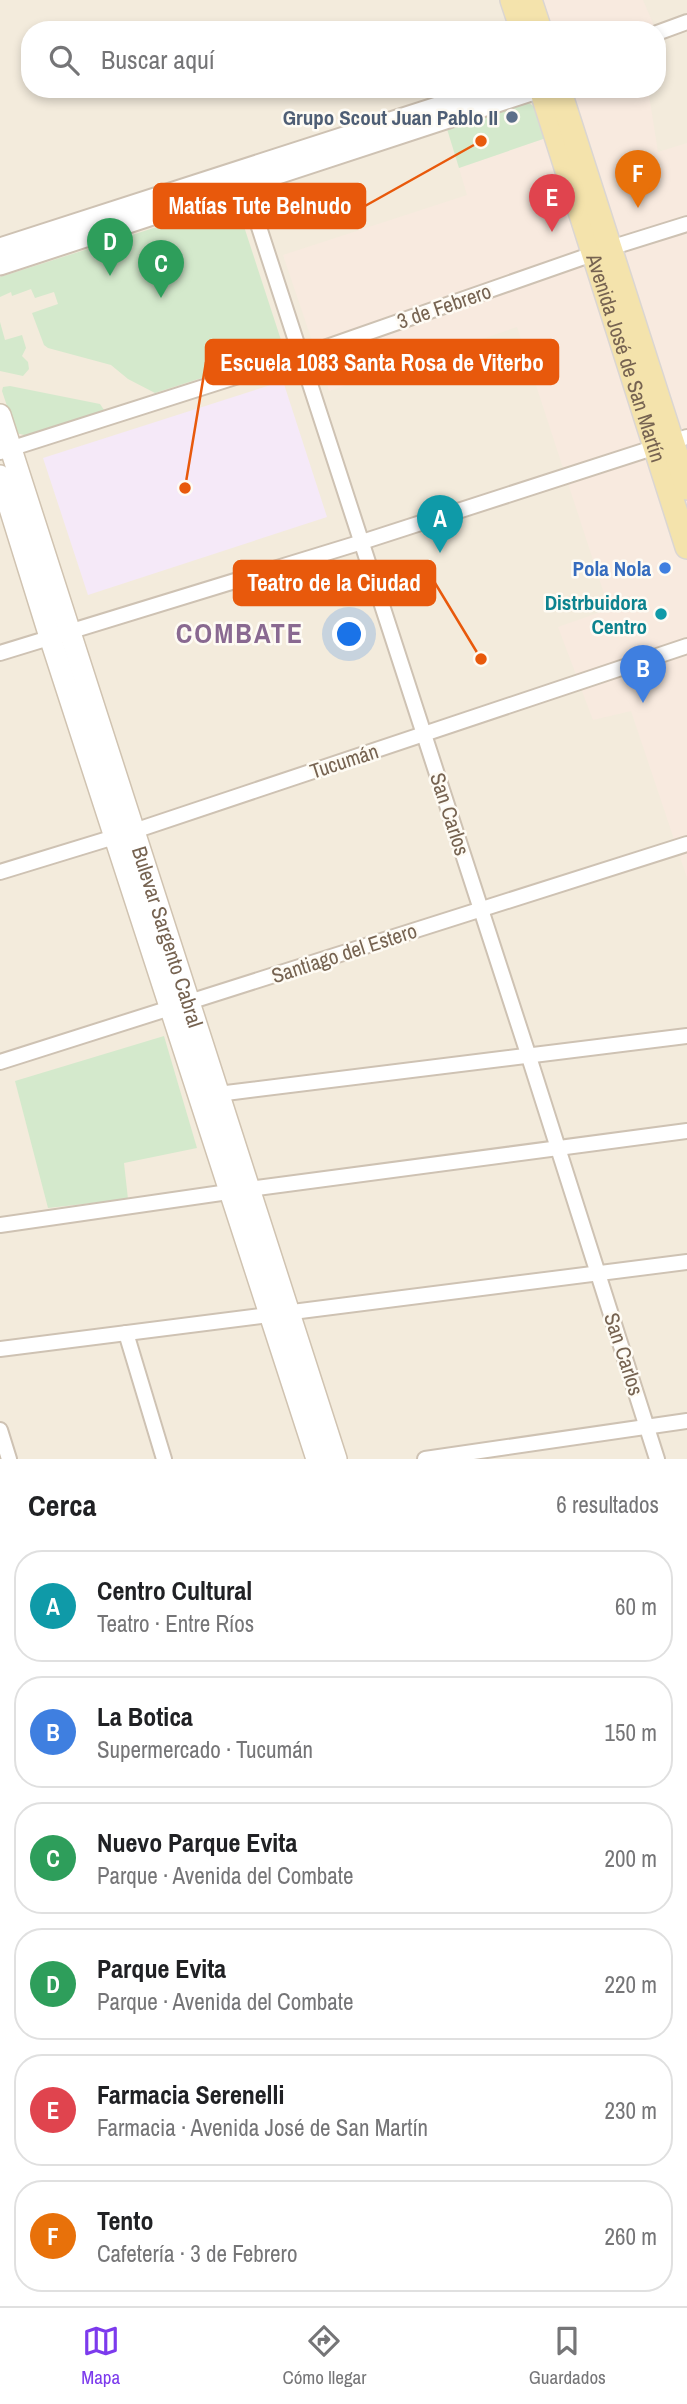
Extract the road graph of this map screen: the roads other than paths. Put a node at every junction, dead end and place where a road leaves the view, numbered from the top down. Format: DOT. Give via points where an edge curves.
graph roads {
  1 [pos="512,0"];
  2 [pos="530,0"];
  3 [pos="519,21"];
  4 [pos="537,21"];
  5 [pos="687,22"];
  6 [pos="666,30"];
  7 [pos="468,98"];
  8 [pos="509,98"];
  9 [pos="542,98"];
  10 [pos="561,98"];
  11 [pos="242,178"];
  12 [pos="687,224"];
  13 [pos="0,248"];
  14 [pos="601,251"];
  15 [pos="0,265"];
  16 [pos="301,356"];
  17 [pos="0,415"];
  18 [pos="671,442"];
  19 [pos="5,451"];
  20 [pos="0,476"];
  21 [pos="687,488"];
  22 [pos="362,542"];
  23 [pos="687,547"];
  24 [pos="60,634"];
  25 [pos="687,646"];
  26 [pos="0,653"];
  27 [pos="424,734"];
  28 [pos="124,834"];
  29 [pos="687,844"];
  30 [pos="0,872"];
  31 [pos="481,909"];
  32 [pos="180,1006"];
  33 [pos="687,1036"];
  34 [pos="529,1056"];
  35 [pos="0,1062"];
  36 [pos="218,1094"];
  37 [pos="687,1132"];
  38 [pos="558,1147"];
  39 [pos="240,1191"];
  40 [pos="0,1225"];
  41 [pos="687,1262"];
  42 [pos="598,1272"];
  43 [pos="279,1314"];
  44 [pos="127,1333"];
  45 [pos="0,1349"];
  46 [pos="687,1421"];
  47 [pos="647,1426"];
  48 [pos="0,1430"];
  49 [pos="9,1459"];
  50 [pos="164,1459"];
  51 [pos="317,1459"];
  52 [pos="336,1459"];
  53 [pos="425,1459"];
  54 [pos="657,1459"];
  1 -- 3 [label="main road"];
  2 -- 4 [label="main road"];
  5 -- 6 [label="street"];
  7 -- 11 [label="street"];
  8 -- 11 [label="street"];
  9 -- 14 [label="main road, Avenida José de San Martín"];
  10 -- 14 [label="main road, Avenida José de San Martín"];
  11 -- 13 [label="street"];
  11 -- 15 [label="street"];
  11 -- 16 [label="street, San Carlos"];
  12 -- 14 [label="street, 3 de Febrero"];
  14 -- 16 [label="street, 3 de Febrero"];
  14 -- 18 [label="main road, Avenida José de San Martín"];
  16 -- 19 [label="street, 3 de Febrero"];
  16 -- 22 [label="street, San Carlos"];
  17 -- 19 [label="main road, Bulevar Sargento Cabral"];
  18 -- 21 [label="main road, Avenida José de San Martín"];
  18 -- 22 [label="street"];
  18 -- 23 [label="main road, Avenida José de San Martín"];
  19 -- 24 [label="main road, Bulevar Sargento Cabral"];
  20 -- 24 [label="main road, Bulevar Sargento Cabral"];
  22 -- 24 [label="street"];
  22 -- 27 [label="street, San Carlos"];
  24 -- 26 [label="street"];
  24 -- 28 [label="main road, Bulevar Sargento Cabral"];
  25 -- 27 [label="street, Tucumán"];
  27 -- 28 [label="street, Tucumán"];
  27 -- 31 [label="street, San Carlos"];
  28 -- 30 [label="street, Tucumán"];
  28 -- 32 [label="main road, Bulevar Sargento Cabral"];
  29 -- 31 [label="street, Santiago del Estero"];
  31 -- 32 [label="street, Santiago del Estero"];
  31 -- 34 [label="street, San Carlos"];
  32 -- 35 [label="street, Santiago del Estero"];
  32 -- 36 [label="main road, Bulevar Sargento Cabral"];
  32 -- 39 [label="main road, Bulevar Sargento Cabral"];
  33 -- 34 [label="street"];
  34 -- 36 [label="street"];
  34 -- 38 [label="street, San Carlos"];
  36 -- 39 [label="main road, Bulevar Sargento Cabral"];
  37 -- 38 [label="street"];
  38 -- 39 [label="street"];
  38 -- 42 [label="street, San Carlos"];
  39 -- 40 [label="street"];
  39 -- 43 [label="main road, Bulevar Sargento Cabral"];
  41 -- 42 [label="street"];
  42 -- 43 [label="street"];
  42 -- 47 [label="street, San Carlos"];
  43 -- 44 [label="street"];
  43 -- 51 [label="main road, Bulevar Sargento Cabral"];
  43 -- 52 [label="main road, Bulevar Sargento Cabral"];
  44 -- 45 [label="street"];
  44 -- 50 [label="street"];
  46 -- 47 [label="street"];
  47 -- 53 [label="street"];
  47 -- 54 [label="street, San Carlos"];
  48 -- 49 [label="street"];
}
